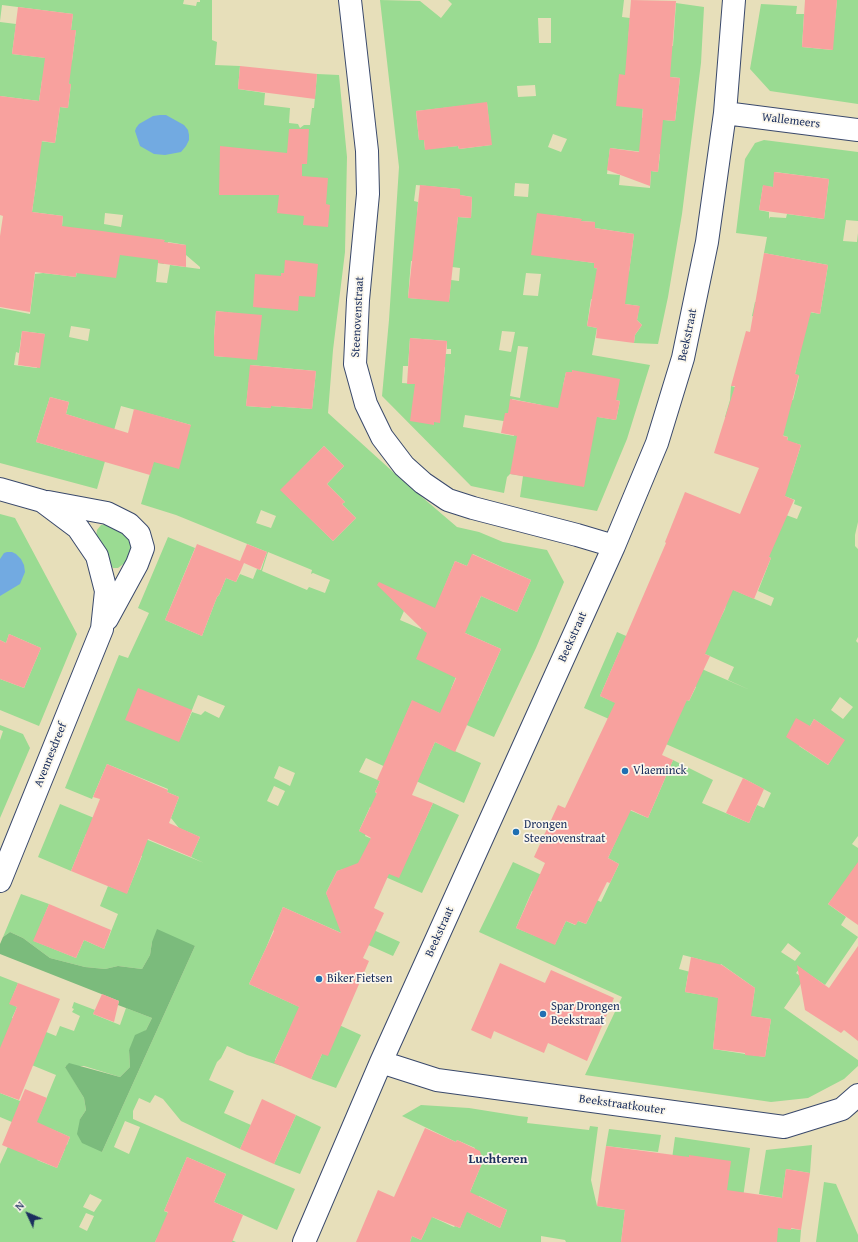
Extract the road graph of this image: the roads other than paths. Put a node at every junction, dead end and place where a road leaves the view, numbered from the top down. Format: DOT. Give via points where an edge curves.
graph roads {
  1 [pos="350,0"];
  2 [pos="734,0"];
  3 [pos="725,113"];
  4 [pos="858,130"];
  5 [pos="0,489"];
  6 [pos="42,501"];
  7 [pos="614,546"];
  8 [pos="102,629"];
  9 [pos="0,880"];
  10 [pos="381,1062"];
  11 [pos="858,1095"];
  12 [pos="304,1242"];
  1 -- 7 [label="street, Steenovenstraat" via="367,151 368,194 358,300 356,364 366,404 382,436 404,466 448,500"];
  2 -- 3 [label="street, Beekstraat"];
  3 -- 4 [label="street, Wallemeers"];
  3 -- 7 [label="street, Beekstraat" via="707,242 683,358 657,443"];
  5 -- 6 [label="street, Avennesdreef"];
  6 -- 8 [label="street, Avennesdreef" via="78,528 97,556 106,591"];
  6 -- 8 [label="street, Avennesdreef" via="107,513 130,524 139,534 143,548 137,564"];
  7 -- 10 [label="street, Beekstraat"];
  8 -- 9 [label="street, Avennesdreef"];
  10 -- 11 [label="street, Beekstraatkouter" via="437,1080 784,1127 842,1109"];
  10 -- 12 [label="street, Beekstraat"];
}
